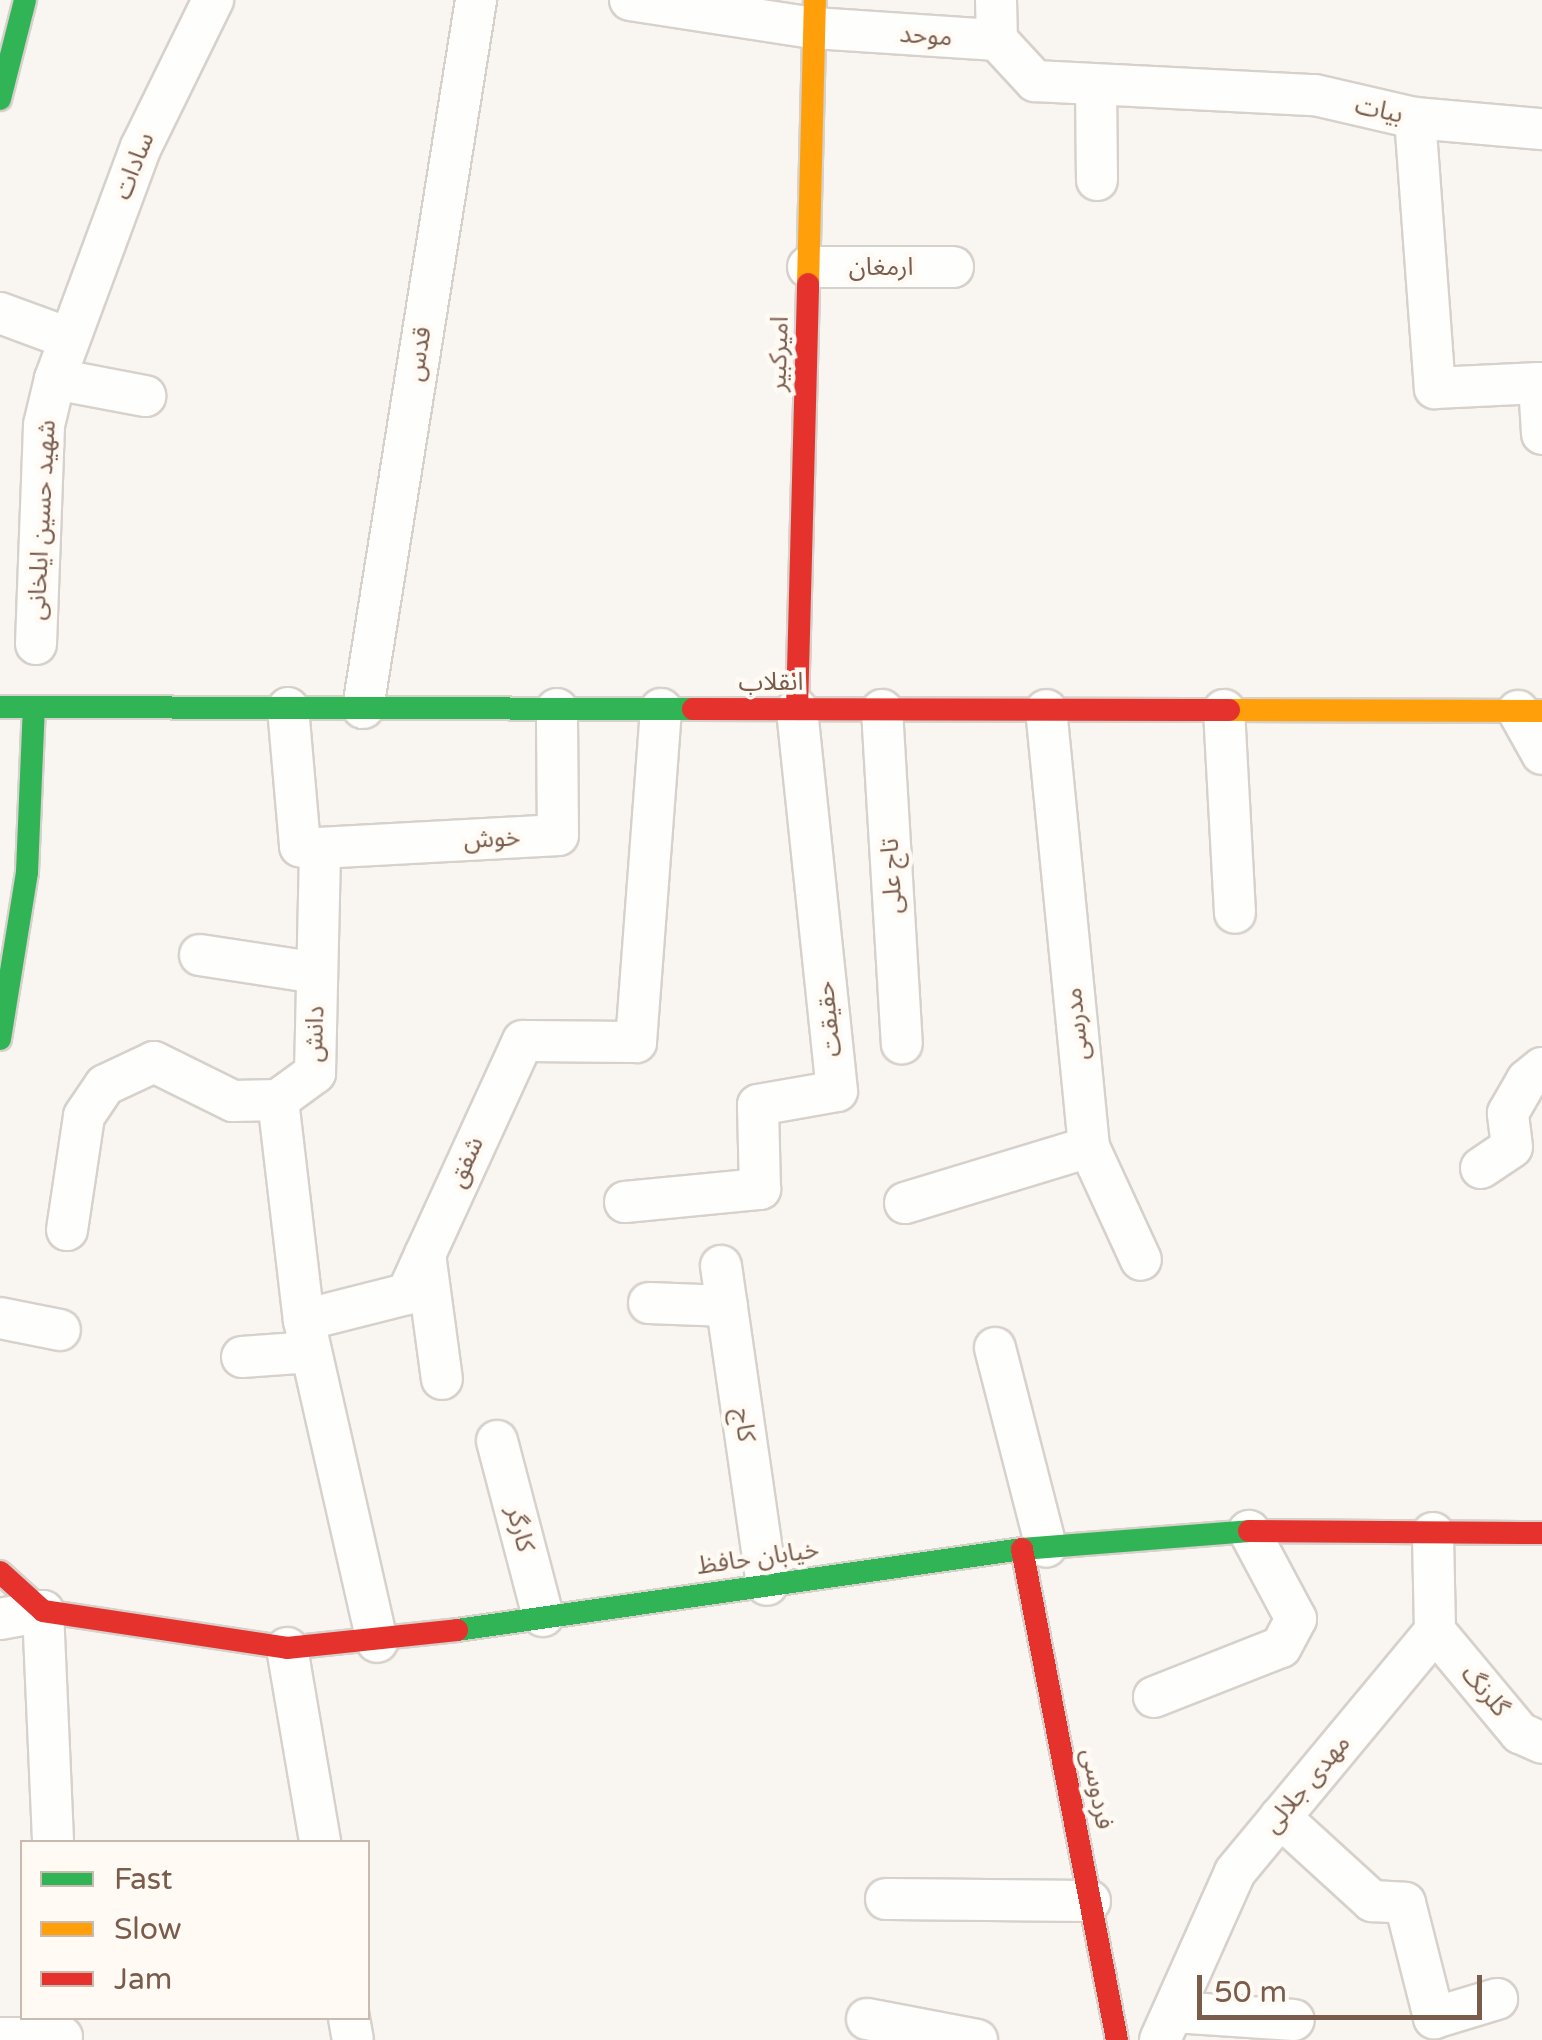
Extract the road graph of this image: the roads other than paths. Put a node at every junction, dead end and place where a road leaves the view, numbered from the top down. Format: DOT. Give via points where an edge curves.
graph roads {
  1 [pos="25,0"];
  2 [pos="213,0"];
  3 [pos="476,0"];
  4 [pos="630,0"];
  5 [pos="996,0"];
  6 [pos="815,14"];
  7 [pos="997,40"];
  8 [pos="1096,84"];
  9 [pos="0,99"];
  10 [pos="1415,118"];
  11 [pos="1542,130"];
  12 [pos="1098,180"];
  13 [pos="808,266"];
  14 [pos="954,267"];
  15 [pos="0,312"];
  16 [pos="68,338"];
  17 [pos="56,380"];
  18 [pos="145,396"];
  19 [pos="1542,434"];
  20 [pos="36,644"];
  21 [pos="0,707"];
  22 [pos="34,707"];
  23 [pos="288,708"];
  24 [pos="363,708"];
  25 [pos="557,709"];
  26 [pos="661,709"];
  27 [pos="797,709"];
  28 [pos="882,710"];
  29 [pos="1046,710"];
  30 [pos="1224,710"];
  31 [pos="1530,711"];
  32 [pos="1542,754"];
  33 [pos="310,847"];
  34 [pos="1235,913"];
  35 [pos="200,955"];
  36 [pos="317,973"];
  37 [pos="0,1039"];
  38 [pos="902,1042"];
  39 [pos="1542,1068"];
  40 [pos="278,1100"];
  41 [pos="1089,1148"];
  42 [pos="1480,1168"];
  43 [pos="625,1202"];
  44 [pos="906,1203"];
  45 [pos="67,1230"];
  46 [pos="425,1254"];
  47 [pos="1141,1260"];
  48 [pos="721,1266"];
  49 [pos="649,1302"];
  50 [pos="727,1306"];
  51 [pos="0,1318"];
  52 [pos="60,1330"];
  53 [pos="307,1336"];
  54 [pos="996,1348"];
  55 [pos="242,1357"];
  56 [pos="442,1379"];
  57 [pos="496,1441"];
  58 [pos="1249,1531"];
  59 [pos="1433,1533"];
  60 [pos="1542,1534"];
  61 [pos="1034,1548"];
  62 [pos="0,1572"];
  63 [pos="767,1584"];
  64 [pos="42,1611"];
  65 [pos="543,1616"];
  66 [pos="0,1619"];
  67 [pos="1434,1631"];
  68 [pos="378,1642"];
  69 [pos="287,1648"];
  70 [pos="1154,1697"];
  71 [pos="1542,1744"];
  72 [pos="1280,1817"];
  73 [pos="53,1840"];
  74 [pos="320,1840"];
  75 [pos="886,1900"];
  76 [pos="1090,1901"];
  77 [pos="1497,1999"];
  78 [pos="866,2018"];
  79 [pos="1294,2020"];
  80 [pos="1167,2026"];
  81 [pos="62,2032"];
  82 [pos="0,2038"];
  83 [pos="976,2040"];
  84 [pos="1118,2040"];
  1 -- 9 [label="main road"];
  2 -- 16 [label="street, سادات" via="141,147"];
  3 -- 24 [label="street, قدس"];
  4 -- 6 [label="street"];
  5 -- 7 [label="street"];
  6 -- 7 [label="street, موحد"];
  6 -- 13 [label="main road, امیرکبیر"];
  7 -- 8 [label="street, بیات" via="1035,81"];
  8 -- 10 [label="street, بیات" via="1314,96"];
  8 -- 12 [label="street"];
  10 -- 11 [label="street"];
  10 -- 19 [label="street, بیات" via="1434,388 1539,384"];
  13 -- 14 [label="street, ارمغان"];
  13 -- 27 [label="main road, امیرکبیر"];
  15 -- 16 [label="street"];
  16 -- 17 [label="street, شهید حسین ایلخانی"];
  17 -- 18 [label="street"];
  17 -- 20 [label="street, شهید حسین ایلخانی" via="44,425"];
  21 -- 22 [label="main road, انقلاب"];
  22 -- 23 [label="main road, انقلاب"];
  22 -- 37 [label="main road" via="27,872"];
  23 -- 24 [label="main road, انقلاب"];
  23 -- 33 [label="street, دانش"];
  24 -- 25 [label="main road, انقلاب"];
  25 -- 26 [label="main road, انقلاب"];
  25 -- 33 [label="street, خوش" via="558,835"];
  26 -- 27 [label="main road, انقلاب"];
  26 -- 46 [label="street, شفق" via="636,1042 523,1041"];
  27 -- 28 [label="main road, انقلاب"];
  27 -- 43 [label="street, حقیقت" via="837,1091 758,1105 760,1189"];
  28 -- 29 [label="main road, انقلاب"];
  28 -- 38 [label="street, تاج علی"];
  29 -- 30 [label="main road, انقلاب"];
  29 -- 41 [label="street, مدرسی"];
  30 -- 31 [label="main road, انقلاب"];
  30 -- 34 [label="street"];
  31 -- 32 [label="street"];
  33 -- 36 [label="street, دانش"];
  35 -- 36 [label="street"];
  36 -- 40 [label="street, دانش" via="315,1073"];
  39 -- 42 [label="street" via="1508,1113 1512,1147"];
  40 -- 45 [label="street" via="233,1101 154,1062 105,1086 84,1116"];
  40 -- 53 [label="street"];
  41 -- 44 [label="street"];
  41 -- 47 [label="street, مدرسی"];
  46 -- 53 [label="street, شفق" via="408,1294"];
  46 -- 56 [label="street"];
  48 -- 50 [label="street, کاج"];
  49 -- 50 [label="street"];
  50 -- 63 [label="street, کاج"];
  51 -- 52 [label="street"];
  53 -- 55 [label="street"];
  53 -- 68 [label="street"];
  54 -- 61 [label="street"];
  57 -- 65 [label="street, کارگر"];
  58 -- 59 [label="main road, خیابان حافظ"];
  58 -- 61 [label="main road, خیابان حافظ"];
  58 -- 70 [label="street" via="1296,1619 1281,1647"];
  59 -- 60 [label="main road, خیابان حافظ"];
  59 -- 67 [label="street"];
  61 -- 63 [label="main road, خیابان حافظ"];
  61 -- 76 [label="main road, فردوسی"];
  62 -- 64 [label="main road"];
  63 -- 65 [label="main road, خیابان حافظ"];
  64 -- 66 [label="street"];
  64 -- 69 [label="main road, خیابان حافظ"];
  64 -- 73 [label="street"];
  65 -- 68 [label="main road, خیابان حافظ"];
  67 -- 71 [label="street, گلرنگ" via="1520,1733"];
  67 -- 72 [label="street, مهدی جلالی"];
  68 -- 69 [label="main road, خیابان حافظ"];
  69 -- 74 [label="street"];
  72 -- 77 [label="street" via="1372,1901 1405,1903 1434,2018"];
  72 -- 80 [label="street, مهدی جلالی" via="1235,1872"];
  75 -- 76 [label="street"];
  76 -- 84 [label="main road, فردوسی"];
  78 -- 83 [label="street"];
  79 -- 80 [label="street"];
  81 -- 82 [label="street"];
}
